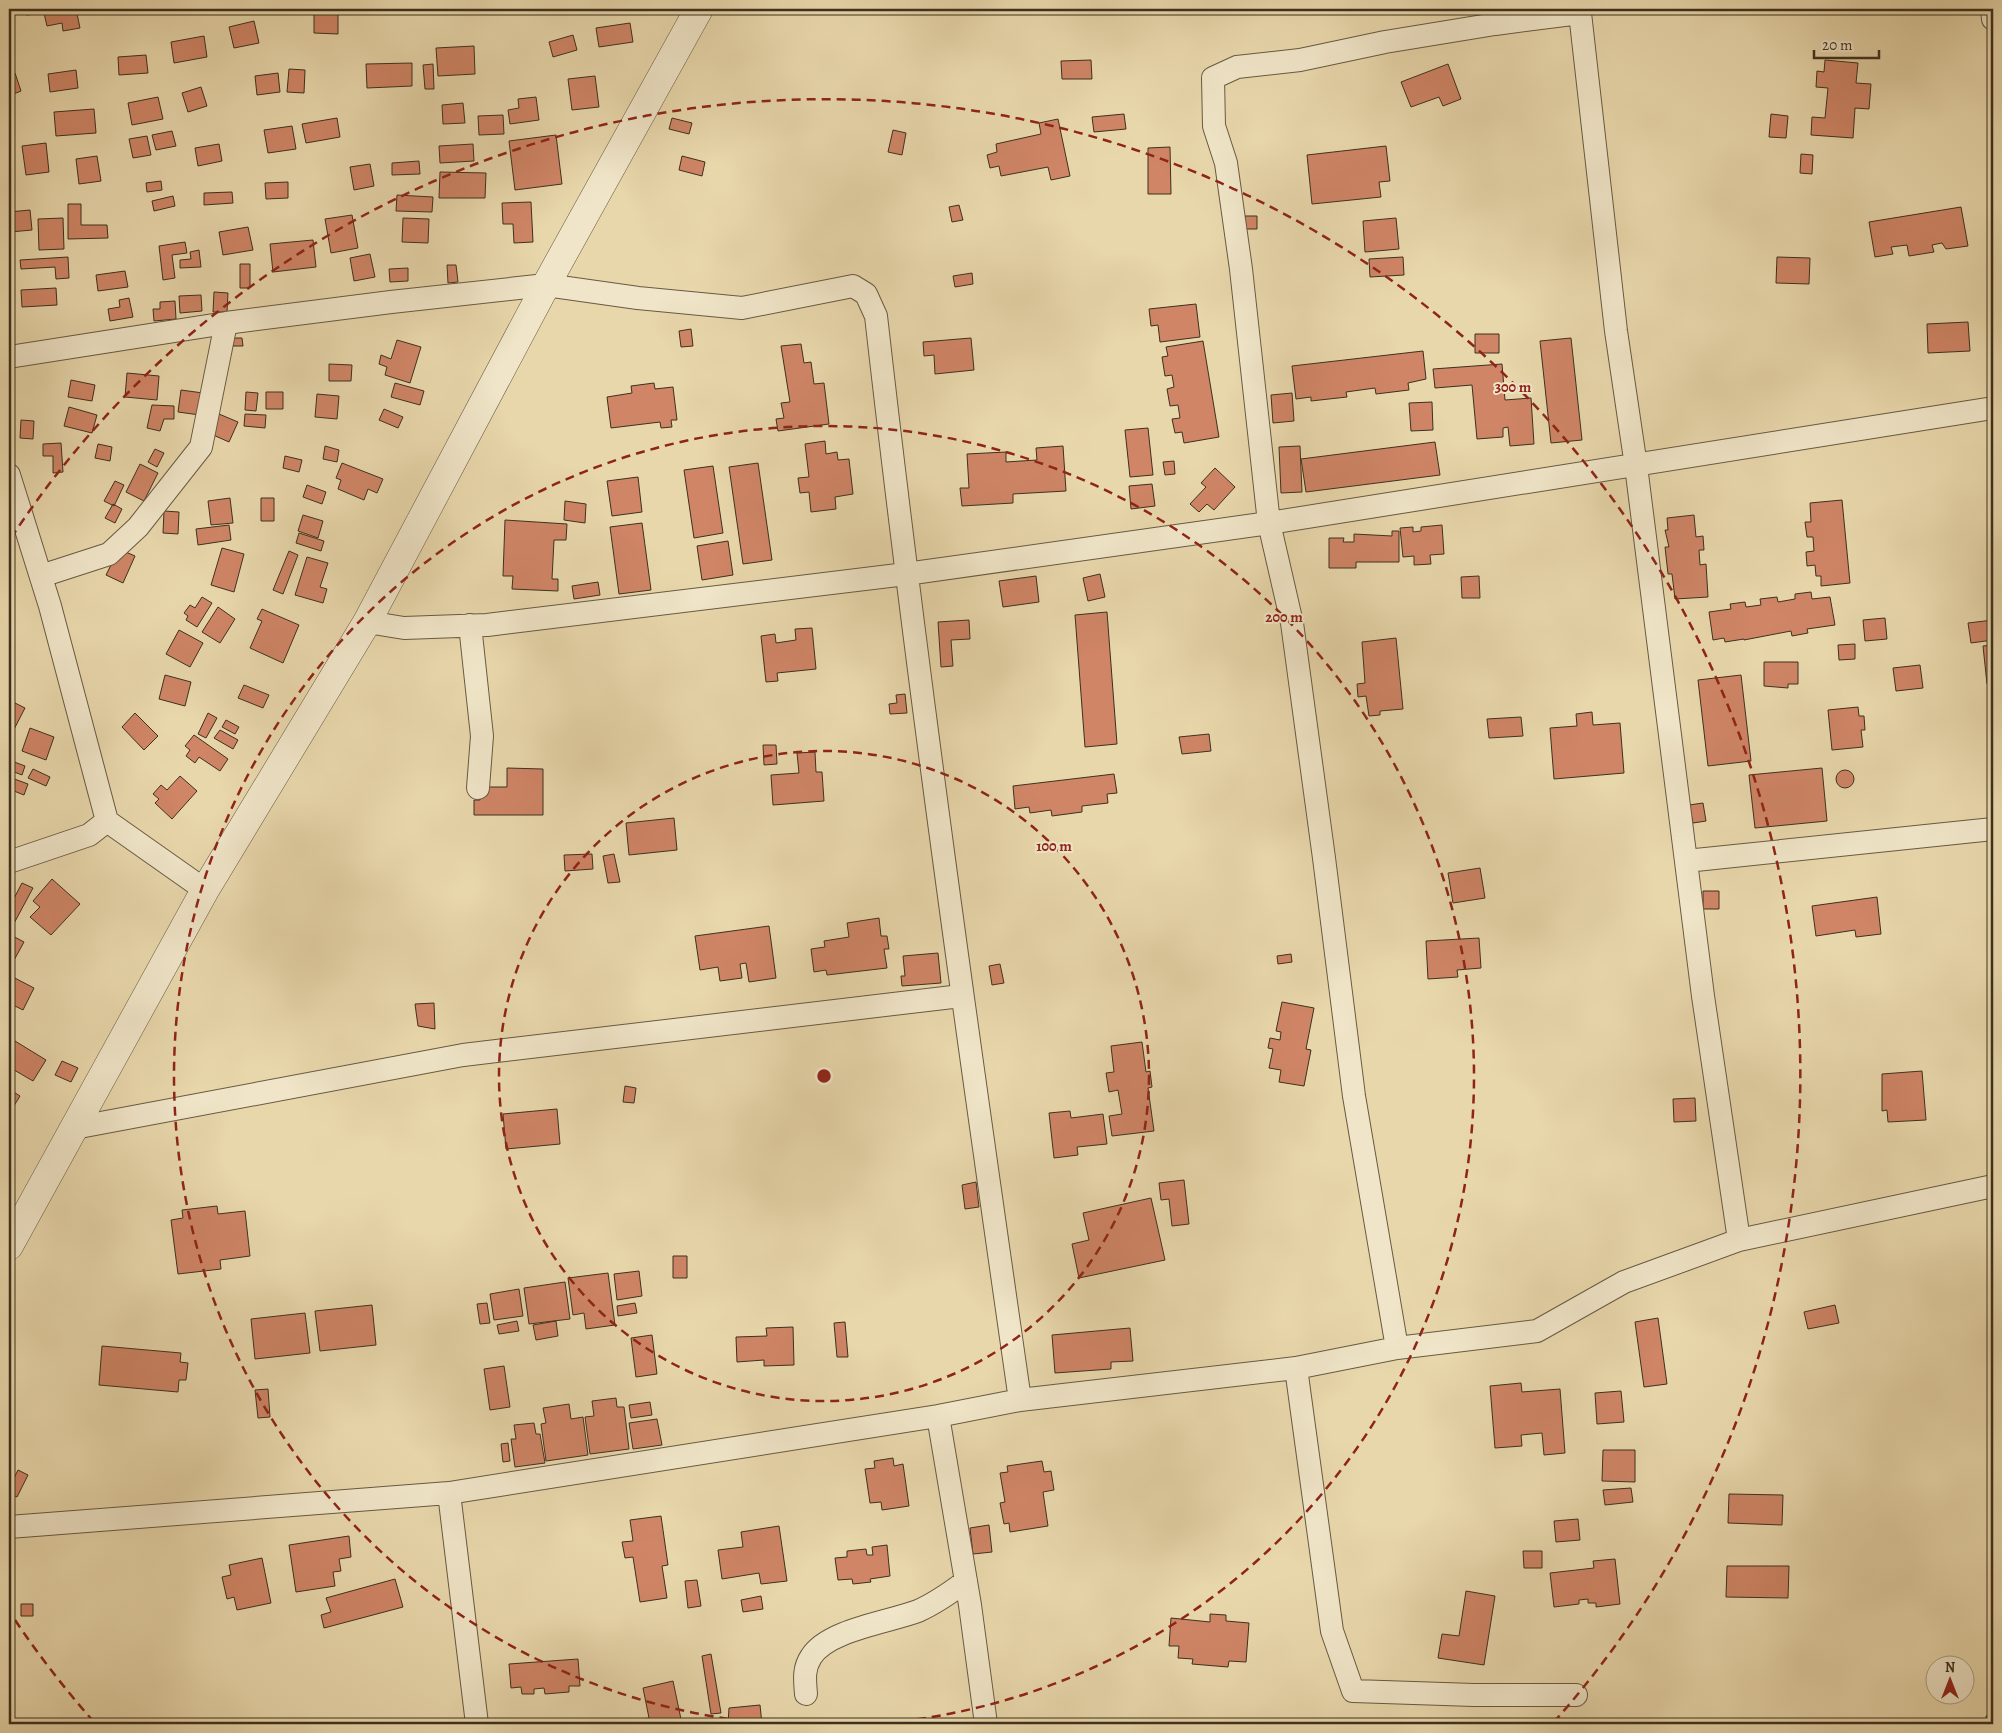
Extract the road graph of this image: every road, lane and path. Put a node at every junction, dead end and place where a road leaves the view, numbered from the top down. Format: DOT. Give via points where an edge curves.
graph roads {
  1 [pos="700,9"];
  2 [pos="1992,9"];
  3 [pos="1993,19"];
  4 [pos="546,285"];
  5 [pos="226,323"];
  6 [pos="9,356"];
  7 [pos="1993,408"];
  8 [pos="1636,466"];
  9 [pos="9,475"];
  10 [pos="1269,522"];
  11 [pos="906,574"];
  12 [pos="41,576"];
  13 [pos="367,622"];
  14 [pos="470,625"];
  15 [pos="478,788"];
  16 [pos="107,821"];
  17 [pos="1993,829"];
  18 [pos="1686,861"];
  19 [pos="9,862"];
  20 [pos="205,890"];
  21 [pos="961,996"];
  22 [pos="74,1128"];
  23 [pos="1993,1186"];
  24 [pos="1739,1240"];
  25 [pos="9,1246"];
  26 [pos="1397,1348"];
  27 [pos="1296,1368"];
  28 [pos="1020,1400"];
  29 [pos="938,1416"];
  30 [pos="449,1493"];
  31 [pos="9,1527"];
  32 [pos="966,1581"];
  33 [pos="806,1694"];
  34 [pos="1576,1695"];
  35 [pos="477,1724"];
  36 [pos="986,1724"];
  1 -- 4 [label="street"];
  2 -- 3 [label="street"];
  4 -- 5 [label="street"];
  4 -- 11 [label="street" via="742,308 853,286 866,294 876,316"];
  4 -- 13 [label="street"];
  5 -- 6 [label="street"];
  5 -- 12 [label="street" via="201,447 138,527 109,554"];
  7 -- 8 [label="street"];
  8 -- 10 [label="street"];
  8 -- 10 [label="street" via="1616,331 1580,13 1495,24 1300,60 1236,67 1213,78 1214,126 1226,163 1241,269"];
  8 -- 18 [label="street"];
  9 -- 12 [label="street"];
  10 -- 11 [label="street"];
  10 -- 26 [label="street" via="1292,623 1354,1096"];
  11 -- 14 [label="street"];
  11 -- 21 [label="street"];
  12 -- 16 [label="street"];
  13 -- 14 [label="street" via="404,628"];
  13 -- 20 [label="street"];
  14 -- 15 [label="street" via="482,736"];
  16 -- 19 [label="street" via="89,835"];
  16 -- 20 [label="street"];
  17 -- 18 [label="street"];
  18 -- 24 [label="street"];
  20 -- 22 [label="street"];
  21 -- 22 [label="street" via="463,1055"];
  21 -- 28 [label="street"];
  22 -- 25 [label="street"];
  23 -- 24 [label="street"];
  24 -- 26 [label="street" via="1624,1282 1537,1331"];
  26 -- 27 [label="street"];
  27 -- 28 [label="street"];
  27 -- 34 [label="street" via="1332,1631 1353,1691"];
  28 -- 29 [label="street"];
  29 -- 30 [label="street"];
  29 -- 32 [label="street"];
  30 -- 31 [label="street"];
  30 -- 35 [label="street"];
  32 -- 33 [label="street" via="942,1599 918,1610 829,1640 811,1656 804,1674"];
  32 -- 36 [label="street"];
}
